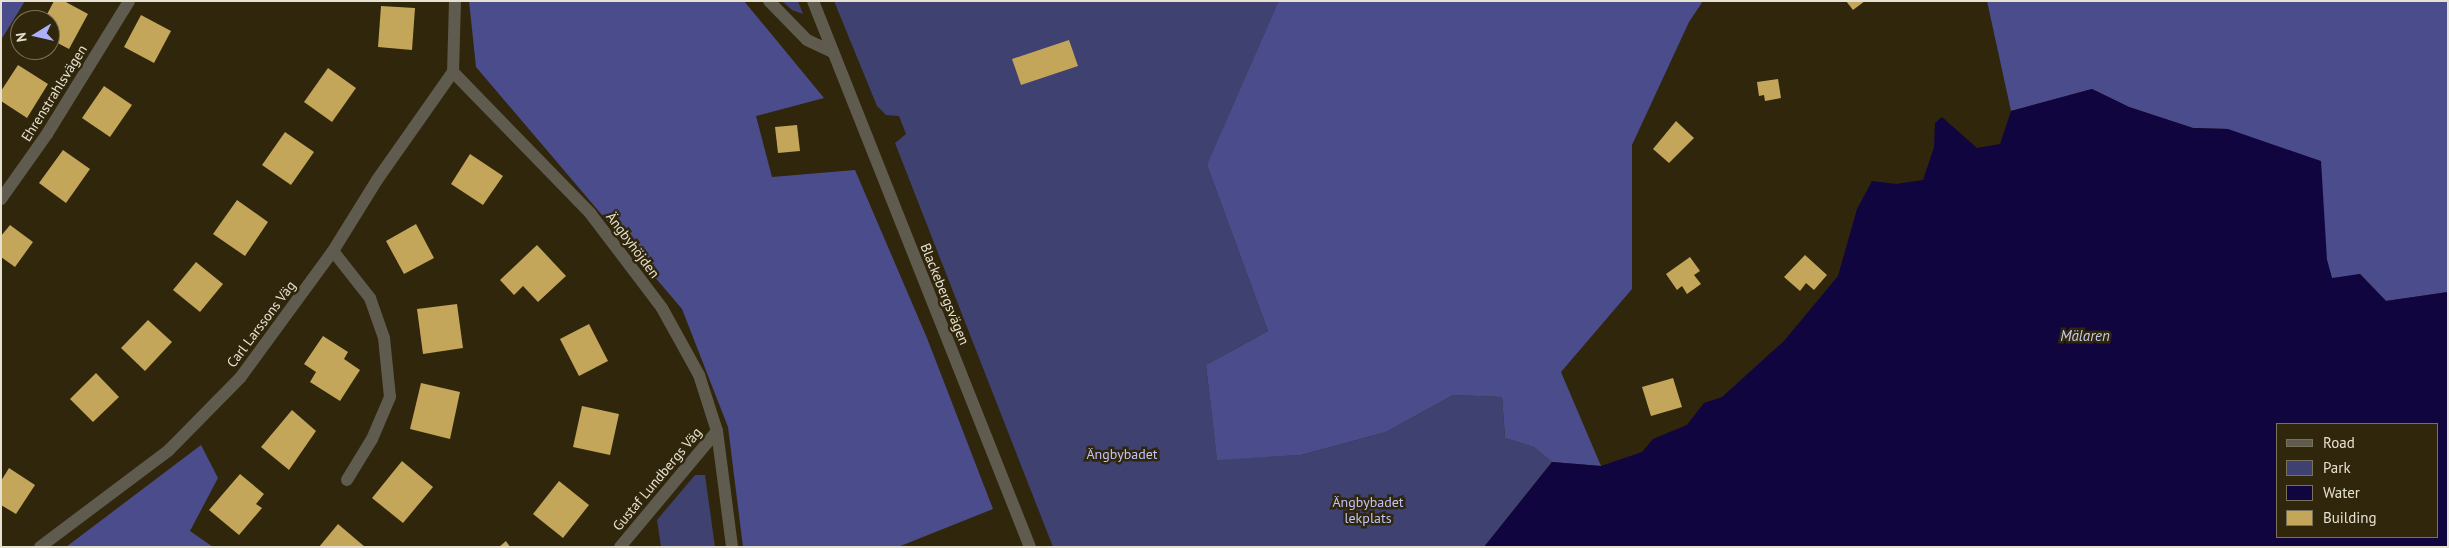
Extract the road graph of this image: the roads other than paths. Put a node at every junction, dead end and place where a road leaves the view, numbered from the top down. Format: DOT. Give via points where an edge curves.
graph roads {
  1 [pos="129,1"];
  2 [pos="455,1"];
  3 [pos="769,1"];
  4 [pos="813,1"];
  5 [pos="833,52"];
  6 [pos="453,72"];
  7 [pos="1,199"];
  8 [pos="333,251"];
  9 [pos="716,432"];
  10 [pos="348,480"];
  11 [pos="40,547"];
  12 [pos="620,547"];
  13 [pos="732,547"];
  14 [pos="1030,547"];
  1 -- 7 [label="street, Ehrenstrahlsvägen" via="47,134"];
  2 -- 6 [label="street"];
  3 -- 5 [label="street" via="807,40"];
  4 -- 5 [label="street, Blackebergsvägen"];
  5 -- 14 [label="street, Blackebergsvägen"];
  6 -- 8 [label="street, Carl Larssons Väg" via="377,180"];
  6 -- 9 [label="street, Ängbyhöjden" via="590,213 662,308 699,375"];
  8 -- 10 [label="street" via="370,298 384,338 390,397 372,439"];
  8 -- 11 [label="street, Carl Larssons Väg" via="240,378 176,444"];
  9 -- 12 [label="street, Gustaf Lundbergs Väg"];
  9 -- 13 [label="street, Ängbyhöjden"];
}
